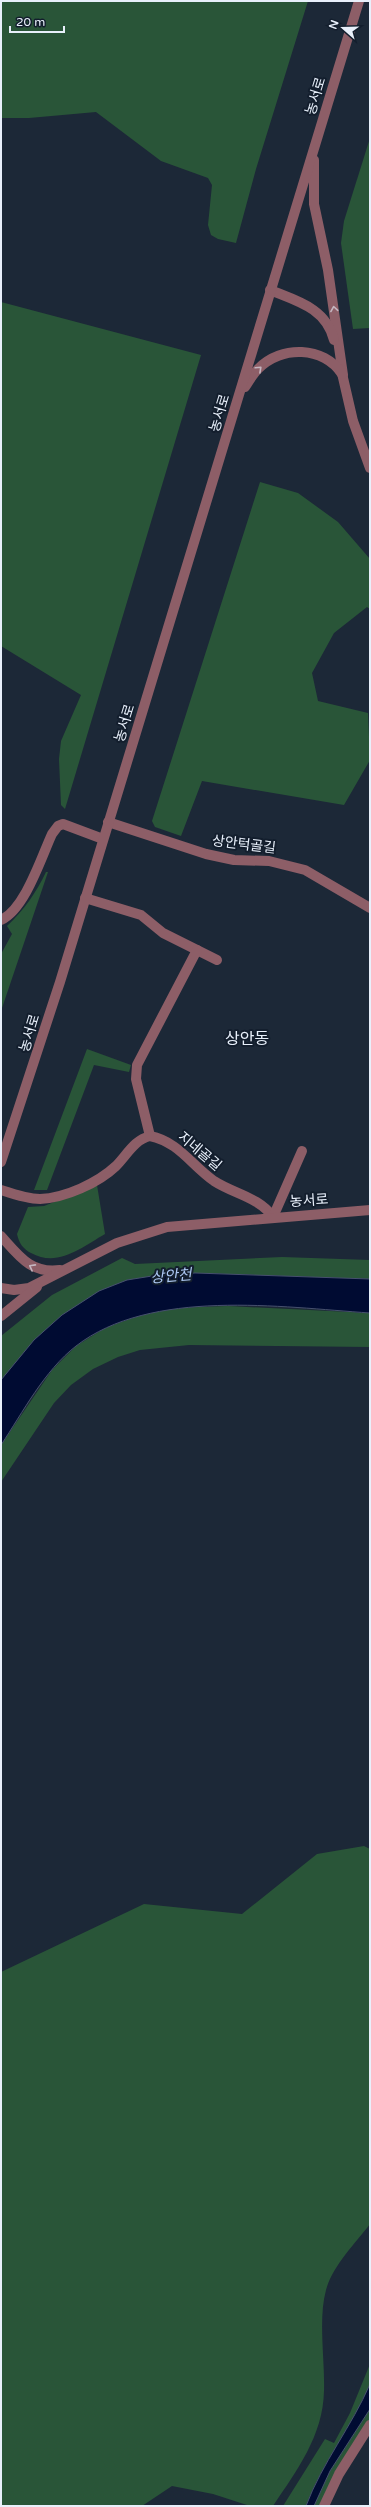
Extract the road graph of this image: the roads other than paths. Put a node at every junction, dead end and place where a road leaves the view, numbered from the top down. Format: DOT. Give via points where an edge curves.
graph roads {
  1 [pos="359,1"];
  2 [pos="319,130"];
  3 [pos="270,290"];
  4 [pos="343,375"];
  5 [pos="237,401"];
  6 [pos="370,468"];
  7 [pos="108,822"];
  8 [pos="103,839"];
  9 [pos="86,898"];
  10 [pos="370,908"];
  11 [pos="1,920"];
  12 [pos="197,950"];
  13 [pos="217,960"];
  14 [pos="150,1136"];
  15 [pos="302,1151"];
  16 [pos="1,1162"];
  17 [pos="1,1190"];
  18 [pos="370,1210"];
  19 [pos="273,1217"];
  20 [pos="1,1236"];
  21 [pos="70,1267"];
  22 [pos="48,1279"];
  23 [pos="1,1288"];
  24 [pos="1,1316"];
  25 [pos="370,2425"];
  26 [pos="324,2506"];
  1 -- 2 [label="street, 농서로"];
  2 -- 3 [label="street, 농서로"];
  4 -- 2 [label="street, one-way" via="328,270 314,204 314,156"];
  3 -- 4 [label="street" via="308,306 322,316 333,336"];
  3 -- 5 [label="street, 농서로"];
  5 -- 4 [label="street, one-way" via="258,368 268,361 293,353 313,352 336,365"];
  4 -- 6 [label="street" via="352,421"];
  5 -- 7 [label="street, 농서로"];
  7 -- 8 [label="street, 농서로"];
  7 -- 10 [label="street, 상안턱골길" via="206,854 234,860 269,861 306,870"];
  8 -- 9 [label="street, 농서로"];
  8 -- 11 [label="street" via="63,824 58,826 14,911"];
  9 -- 12 [label="street" via="141,915 163,933"];
  9 -- 16 [label="street, 농서로"];
  12 -- 13 [label="street"];
  12 -- 14 [label="street" via="137,1065 136,1079"];
  14 -- 17 [label="street" via="137,1142 115,1167 92,1182 73,1190 40,1199"];
  14 -- 19 [label="street, 지네골길" via="175,1145 213,1180 262,1205"];
  15 -- 19 [label="street"];
  18 -- 19 [label="street, 농서로"];
  19 -- 21 [label="street, 농서로" via="167,1227 117,1243"];
  21 -- 20 [label="street, one-way" via="52,1272 34,1269 21,1259"];
  21 -- 22 [label="street, 농서로"];
  22 -- 23 [label="street, 농서로" via="29,1288"];
  22 -- 24 [label="street"];
  25 -- 26 [label="street" via="338,2474"];
}
